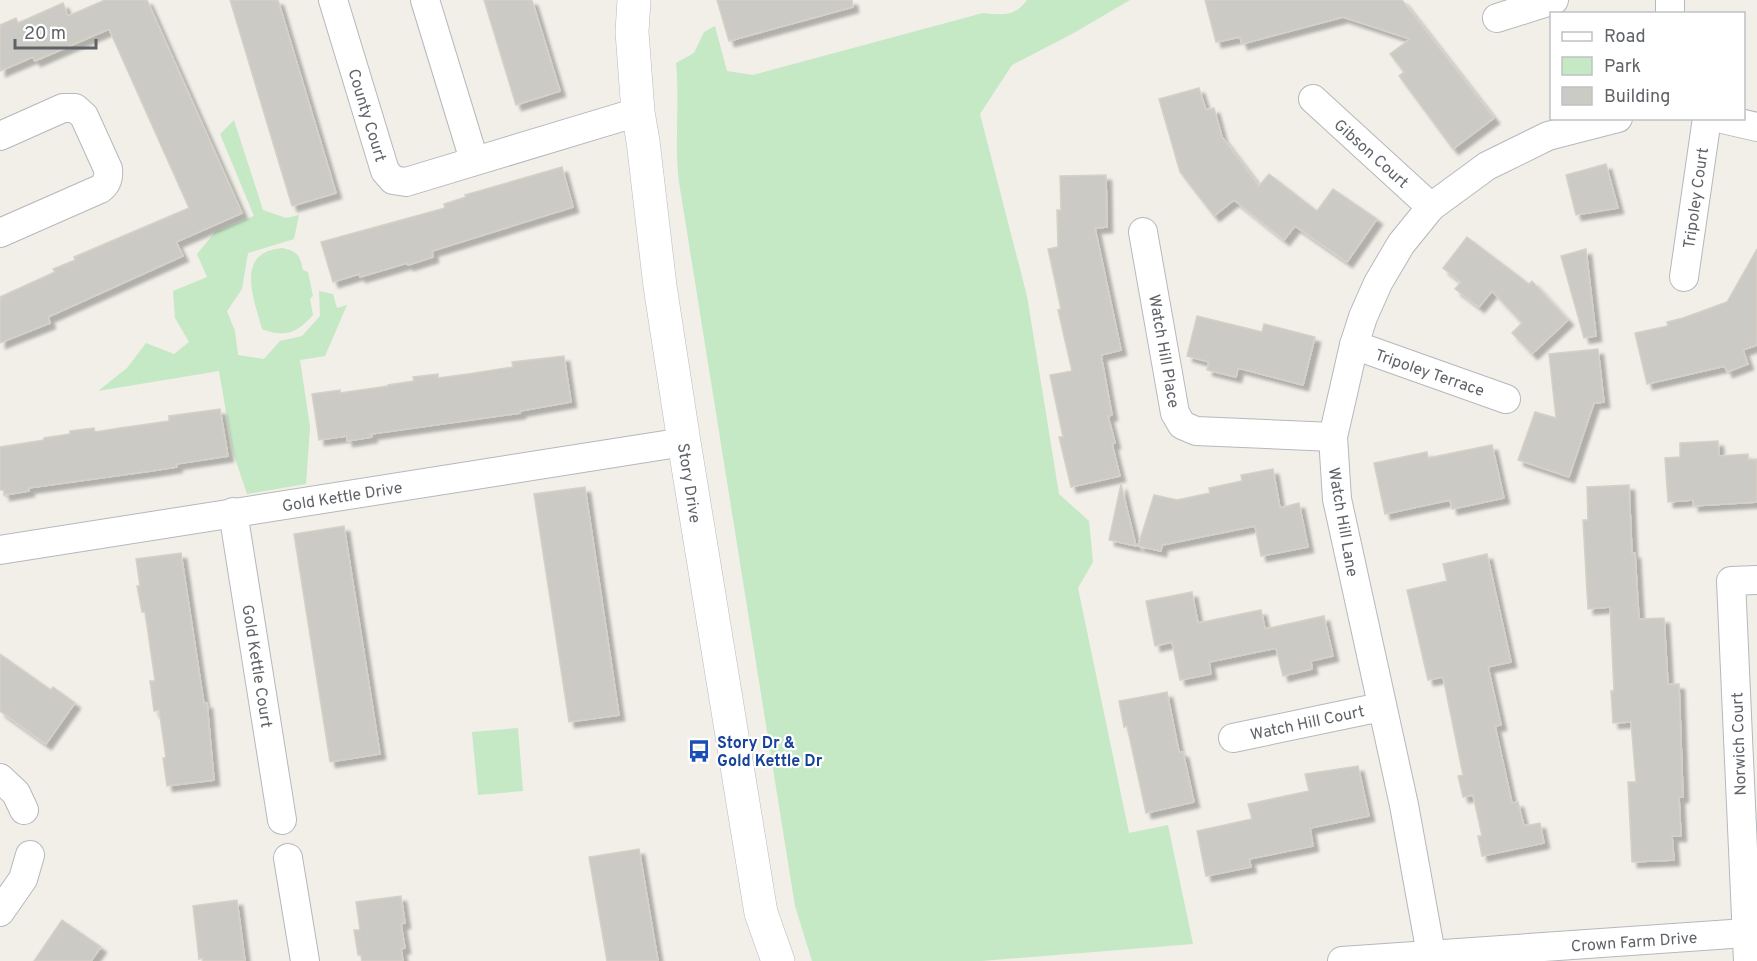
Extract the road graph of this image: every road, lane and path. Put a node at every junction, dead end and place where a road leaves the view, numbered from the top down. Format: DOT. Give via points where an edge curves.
graph roads {
  1 [pos="333,0"];
  2 [pos="425,0"];
  3 [pos="634,0"];
  4 [pos="1554,0"];
  5 [pos="1497,18"];
  6 [pos="1313,99"];
  7 [pos="638,112"];
  8 [pos="1610,120"];
  9 [pos="1707,120"];
  10 [pos="1727,120"];
  11 [pos="1757,127"];
  12 [pos="0,136"];
  13 [pos="474,160"];
  14 [pos="1431,207"];
  15 [pos="1143,232"];
  16 [pos="0,233"];
  17 [pos="1684,277"];
  18 [pos="1354,345"];
  19 [pos="1506,399"];
  20 [pos="1333,436"];
  21 [pos="684,442"];
  22 [pos="233,512"];
  23 [pos="0,549"];
  24 [pos="1757,580"];
  25 [pos="1382,707"];
  26 [pos="1233,738"];
  27 [pos="0,778"];
  28 [pos="24,810"];
  29 [pos="282,820"];
  30 [pos="30,855"];
  31 [pos="288,858"];
  32 [pos="0,912"];
  33 [pos="1746,933"];
  34 [pos="1431,954"];
  35 [pos="305,961"];
  36 [pos="778,961"];
  37 [pos="1341,961"];
  38 [pos="1748,961"];
  1 -- 13 [label="street, County Court" via="388,176 406,182"];
  2 -- 13 [label="street"];
  3 -- 7 [label="street, Story Drive" via="632,32"];
  4 -- 5 [label="street"];
  6 -- 14 [label="street, Gibson Court"];
  7 -- 13 [label="street, County Court"];
  7 -- 21 [label="street, Story Drive"];
  8 -- 14 [label="street, Watch Hill Lane" via="1548,136 1487,166"];
  9 -- 17 [label="street, Tripoley Court"];
  10 -- 11 [label="street"];
  12 -- 16 [label="street" via="63,108 75,108 84,116 108,176 100,189"];
  14 -- 18 [label="street, Watch Hill Lane" via="1401,244 1378,283"];
  15 -- 20 [label="street, Watch Hill Place" via="1176,413 1182,425 1196,431"];
  18 -- 19 [label="street, Tripoley Terrace"];
  18 -- 20 [label="street, Watch Hill Lane"];
  20 -- 25 [label="street, Watch Hill Lane" via="1337,499"];
  21 -- 22 [label="street, Gold Kettle Drive"];
  21 -- 36 [label="street, Story Drive" via="761,913"];
  22 -- 23 [label="street, Gold Kettle Drive"];
  22 -- 29 [label="street, Gold Kettle Court"];
  24 -- 33 [label="street, Norwich Court" via="1731,581"];
  25 -- 26 [label="street, Watch Hill Court"];
  25 -- 34 [label="street, Watch Hill Lane"];
  27 -- 28 [label="street" via="16,793"];
  30 -- 32 [label="street" via="23,879"];
  31 -- 35 [label="street"];
  33 -- 34 [label="street, Crown Farm Drive"];
  33 -- 38 [label="street"];
  34 -- 37 [label="street, Crown Farm Drive"];
}
